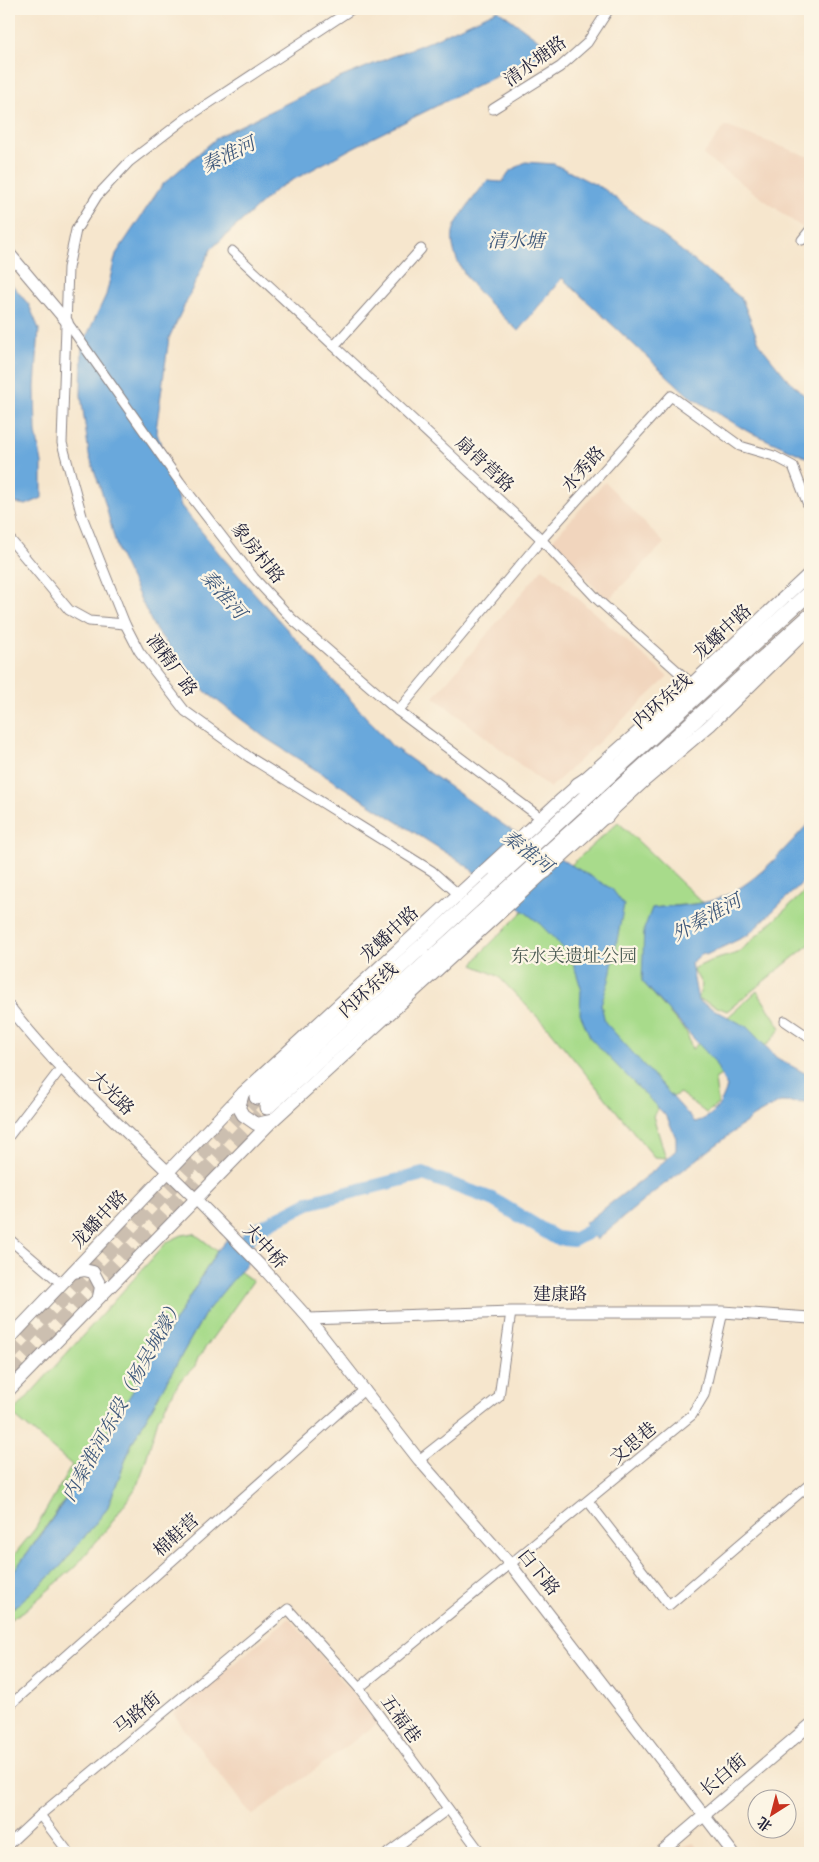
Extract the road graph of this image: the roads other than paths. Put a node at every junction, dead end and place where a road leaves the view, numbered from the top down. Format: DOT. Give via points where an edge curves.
graph roads {
  1 [pos="352,9"];
  2 [pos="609,9"];
  3 [pos="492,109"];
  4 [pos="810,230"];
  5 [pos="802,240"];
  6 [pos="421,249"];
  7 [pos="232,251"];
  8 [pos="9,253"];
  9 [pos="67,322"];
  10 [pos="334,346"];
  11 [pos="810,510"];
  12 [pos="9,538"];
  13 [pos="542,539"];
  14 [pos="810,574"];
  15 [pos="810,592"];
  16 [pos="810,616"];
  17 [pos="125,624"];
  18 [pos="810,627"];
  19 [pos="692,684"];
  20 [pos="398,711"];
  21 [pos="640,746"];
  22 [pos="653,756"];
  23 [pos="578,784"];
  24 [pos="606,816"];
  25 [pos="541,818"];
  26 [pos="533,834"];
  27 [pos="515,842"];
  28 [pos="557,852"];
  29 [pos="546,870"];
  30 [pos="458,894"];
  31 [pos="488,895"];
  32 [pos="9,1007"];
  33 [pos="785,1022"];
  34 [pos="810,1038"];
  35 [pos="62,1067"];
  36 [pos="260,1105"];
  37 [pos="9,1136"];
  38 [pos="168,1171"];
  39 [pos="196,1198"];
  40 [pos="9,1239"];
  41 [pos="74,1272"];
  42 [pos="62,1284"];
  43 [pos="99,1297"];
  44 [pos="511,1312"];
  45 [pos="723,1312"];
  46 [pos="810,1318"];
  47 [pos="309,1319"];
  48 [pos="9,1339"];
  49 [pos="365,1389"];
  50 [pos="9,1390"];
  51 [pos="419,1460"];
  52 [pos="810,1484"];
  53 [pos="588,1501"];
  54 [pos="511,1565"];
  55 [pos="288,1609"];
  56 [pos="358,1688"];
  57 [pos="9,1706"];
  58 [pos="810,1725"];
  59 [pos="448,1809"];
  60 [pos="704,1814"];
  61 [pos="40,1815"];
  62 [pos="9,1844"];
  63 [pos="68,1853"];
  64 [pos="388,1853"];
  65 [pos="482,1853"];
  66 [pos="660,1853"];
  67 [pos="733,1853"];
  1 -- 9 [label="street, 酒精厂路" via="185,119 130,162 97,196 76,230 68,268"];
  2 -- 3 [label="street, 清水塘路" via="587,43 560,67"];
  4 -- 5 [label="street"];
  6 -- 10 [label="street"];
  7 -- 10 [label="street, 扇骨营路"];
  8 -- 9 [label="main road, 象房村路"];
  9 -- 17 [label="street, 酒精厂路" via="62,443 82,516"];
  9 -- 20 [label="street, 象房村路" via="180,482 254,578 292,619"];
  10 -- 13 [label="street, 扇骨营路"];
  11 -- 13 [label="street, 水秀路" via="793,466 774,456 740,446 671,396"];
  12 -- 17 [label="street" via="69,610 90,621"];
  13 -- 19 [label="street, 扇骨营路" via="598,600"];
  13 -- 20 [label="street, 水秀路"];
  14 -- 19 [label="main road, 龙蟠中路"];
  15 -- 21 [label="highway, 内环东线"];
  16 -- 22 [label="highway, 内环东线"];
  17 -- 30 [label="street, 酒精厂路" via="139,651 185,711 249,757 432,871"];
  18 -- 24 [label="main road" via="710,724"];
  19 -- 23 [label="main road, 龙蟠中路"];
  20 -- 25 [label="street, 象房村路"];
  21 -- 23 [label="highway"];
  21 -- 26 [label="highway, 内环东线"];
  22 -- 24 [label="highway"];
  22 -- 28 [label="highway, 内环东线"];
  23 -- 25 [label="main road, 龙蟠中路"];
  24 -- 28 [label="main road"];
  25 -- 26 [label="main road, 龙蟠中路"];
  26 -- 27 [label="main road, 龙蟠中路"];
  26 -- 31 [label="highway, 内环东线"];
  27 -- 31 [label="highway"];
  28 -- 29 [label="main road"];
  28 -- 31 [label="highway, 内环东线"];
  29 -- 31 [label="highway"];
  30 -- 31 [label="main road, 龙蟠中路"];
  30 -- 36 [label="main road, 龙蟠中路"];
  31 -- 36 [label="highway, 内环东线"];
  32 -- 35 [label="main road, 大光路"];
  33 -- 34 [label="street"];
  35 -- 37 [label="street"];
  35 -- 38 [label="main road, 大光路"];
  36 -- 38 [label="main road, 龙蟠中路"];
  36 -- 39 [label="main road, 龙蟠中路"];
  38 -- 39 [label="main road, 大光路"];
  38 -- 41 [label="main road, 龙蟠中路"];
  39 -- 43 [label="main road, 龙蟠中路"];
  39 -- 47 [label="main road, 大中桥, bridge"];
  40 -- 42 [label="street"];
  41 -- 42 [label="main road, 龙蟠中路"];
  41 -- 43 [label="main road" via="84,1270 97,1276 101,1287"];
  42 -- 48 [label="main road, 龙蟠中路"];
  43 -- 50 [label="main road, 龙蟠中路"];
  44 -- 45 [label="main road, 建康路"];
  44 -- 47 [label="main road, 建康路"];
  44 -- 51 [label="street" via="499,1397"];
  45 -- 46 [label="main road, 建康路"];
  45 -- 53 [label="street, 文思巷" via="704,1395 692,1415"];
  47 -- 49 [label="main road, 白下路"];
  49 -- 51 [label="main road, 白下路"];
  49 -- 57 [label="street, 棉鞋营"];
  51 -- 54 [label="main road, 白下路"];
  52 -- 53 [label="street" via="669,1606"];
  53 -- 54 [label="street, 文思巷"];
  54 -- 56 [label="street, 文思巷"];
  54 -- 60 [label="main road, 白下路"];
  55 -- 56 [label="street, 五福巷"];
  55 -- 61 [label="street, 马路街"];
  56 -- 59 [label="street, 五福巷"];
  58 -- 60 [label="main road, 长白街"];
  59 -- 64 [label="street"];
  59 -- 65 [label="street, 五福巷"];
  60 -- 66 [label="main road, 长白街"];
  60 -- 67 [label="main road, 白下路"];
  61 -- 62 [label="street, 马路街"];
  61 -- 63 [label="street"];
}
